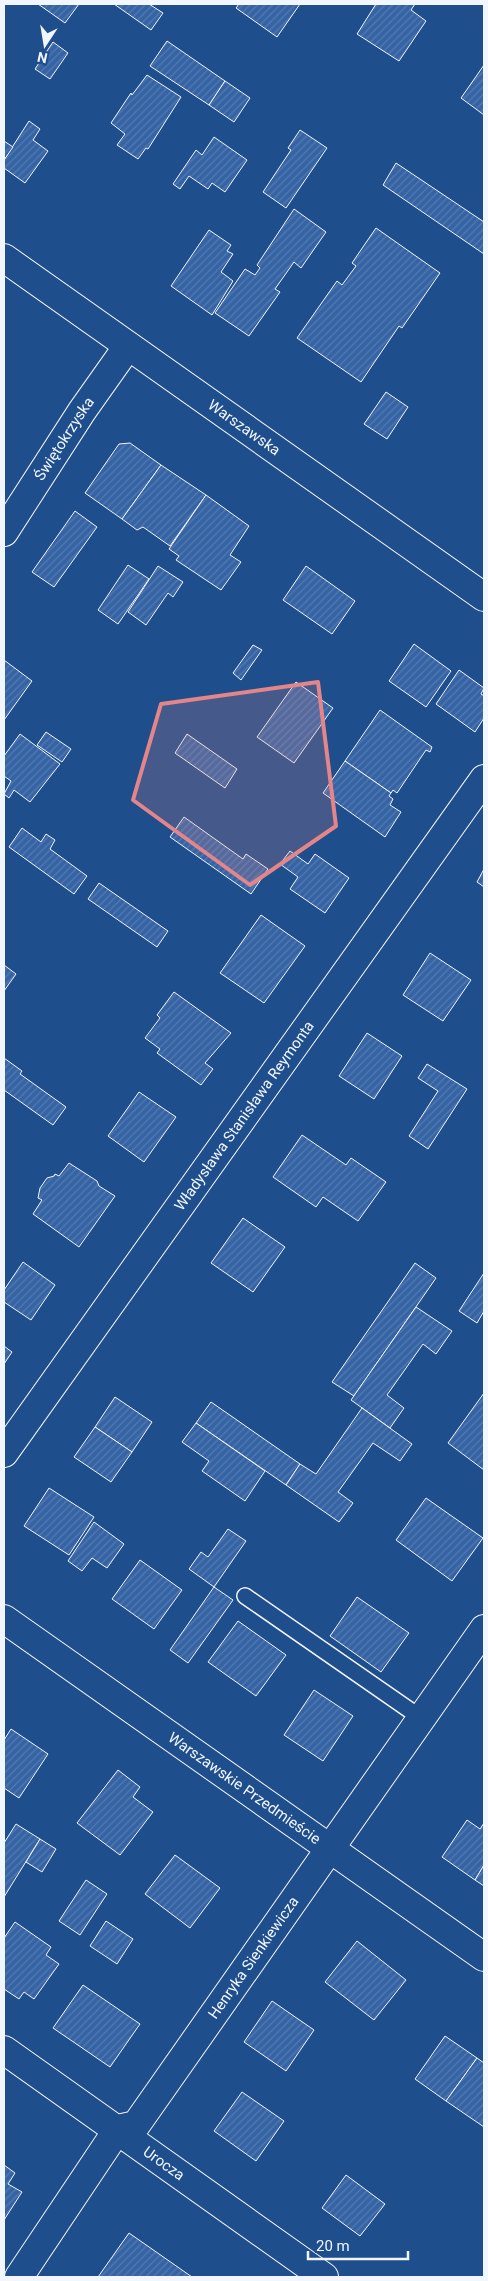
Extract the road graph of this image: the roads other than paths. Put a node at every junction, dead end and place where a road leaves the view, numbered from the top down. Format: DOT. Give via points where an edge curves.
graph roads {
  1 [pos="4,258"];
  2 [pos="128,346"];
  3 [pos="4,532"];
  4 [pos="484,597"];
  5 [pos="484,779"];
  6 [pos="4,1453"];
  7 [pos="246,1596"];
  8 [pos="4,1619"];
  9 [pos="484,1629"];
  10 [pos="421,1718"];
  11 [pos="331,1850"];
  12 [pos="484,1957"];
  13 [pos="4,2050"];
  14 [pos="118,2129"];
  15 [pos="19,2277"];
  16 [pos="324,2277"];
  1 -- 2 [label="street, Warszawska"];
  2 -- 3 [label="street, Świętokrzyska"];
  2 -- 4 [label="street, Warszawska"];
  5 -- 6 [label="street, Władysława Stanisława Reymonta"];
  7 -- 10 [label="lane"];
  8 -- 11 [label="street, Warszawskie Przedmieście"];
  9 -- 10 [label="street, Henryka Sienkiewicza"];
  10 -- 11 [label="street, Henryka Sienkiewicza"];
  11 -- 12 [label="street, Warszawskie Przedmieście"];
  11 -- 14 [label="street, Henryka Sienkiewicza" via="136,2125"];
  13 -- 14 [label="street, Urocza"];
  14 -- 15 [label="street"];
  14 -- 16 [label="street, Urocza"];
}
